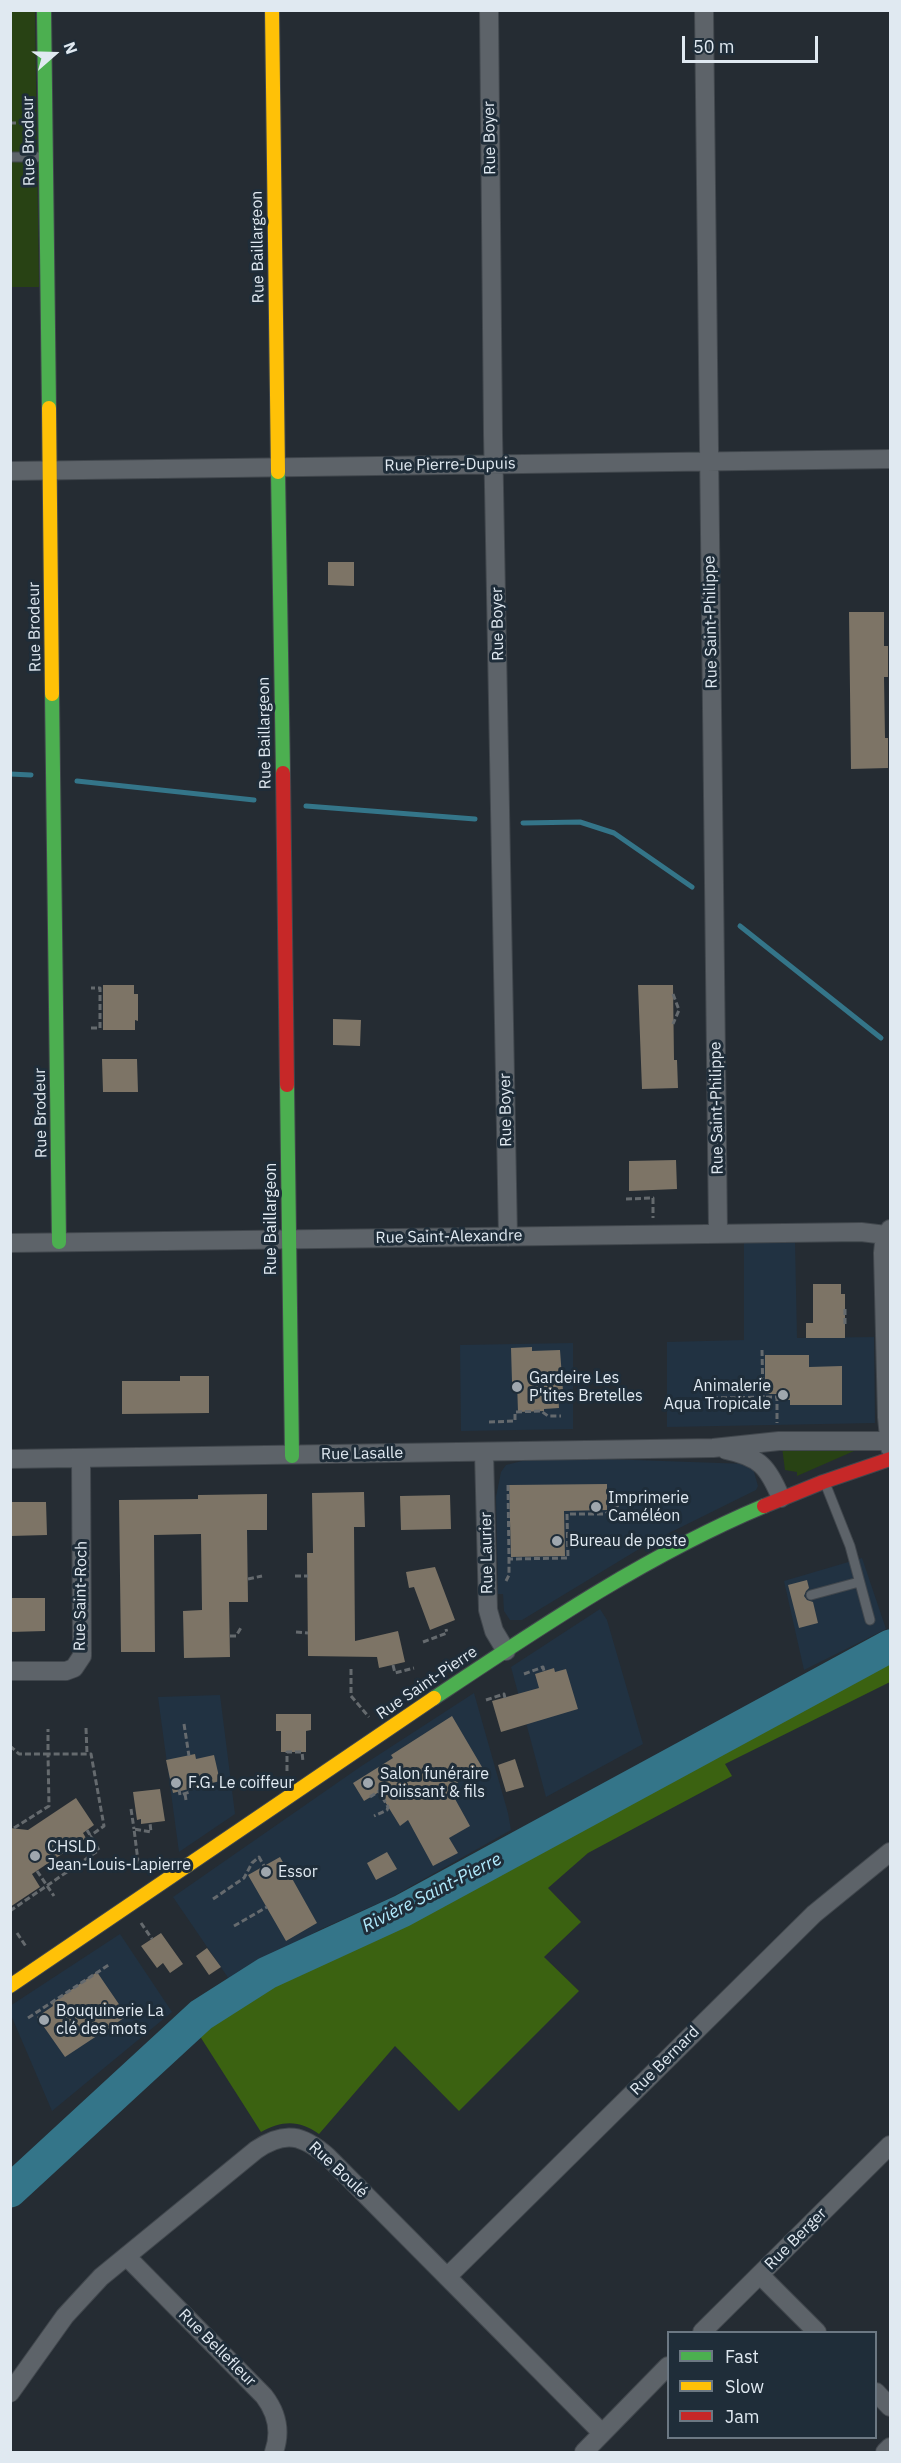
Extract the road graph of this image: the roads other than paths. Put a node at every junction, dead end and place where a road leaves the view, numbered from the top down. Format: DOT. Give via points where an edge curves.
graph roads {
  1 [pos="44,10"];
  2 [pos="272,10"];
  3 [pos="489,10"];
  4 [pos="704,10"];
  5 [pos="10,157"];
  6 [pos="46,157"];
  7 [pos="891,459"];
  8 [pos="710,462"];
  9 [pos="495,464"];
  10 [pos="277,467"];
  11 [pos="10,471"];
  12 [pos="50,471"];
  13 [pos="888,1232"];
  14 [pos="718,1233"];
  15 [pos="508,1237"];
  16 [pos="288,1240"];
  17 [pos="59,1242"];
  18 [pos="10,1243"];
  19 [pos="890,1443"];
  20 [pos="713,1448"];
  21 [pos="484,1452"];
  22 [pos="291,1456"];
  23 [pos="81,1458"];
  24 [pos="10,1459"];
  25 [pos="891,1459"];
  26 [pos="824,1481"];
  27 [pos="781,1498"];
  28 [pos="859,1582"];
  29 [pos="811,1595"];
  30 [pos="870,1620"];
  31 [pos="506,1651"];
  32 [pos="10,1671"];
  33 [pos="891,1852"];
  34 [pos="10,1986"];
  35 [pos="891,2145"];
  36 [pos="127,2257"];
  37 [pos="760,2275"];
  38 [pos="447,2277"];
  39 [pos="703,2331"];
  40 [pos="816,2331"];
  41 [pos="667,2368"];
  42 [pos="10,2393"];
  43 [pos="877,2393"];
  44 [pos="891,2407"];
  45 [pos="602,2433"];
  46 [pos="891,2447"];
  47 [pos="274,2452"];
  48 [pos="584,2452"];
  49 [pos="885,2452"];
  1 -- 6 [label="street, Rue Brodeur"];
  2 -- 10 [label="street, Rue Baillargeon"];
  3 -- 9 [label="street, Rue Boyer"];
  4 -- 8 [label="street, Rue Saint-Philippe"];
  5 -- 6 [label="lane"];
  6 -- 12 [label="street, Rue Brodeur"];
  7 -- 8 [label="street, Rue Pierre-Dupuis"];
  8 -- 9 [label="street, Rue Pierre-Dupuis"];
  8 -- 14 [label="street, Rue Saint-Philippe"];
  9 -- 10 [label="street, Rue Pierre-Dupuis"];
  9 -- 15 [label="street, Rue Boyer"];
  10 -- 12 [label="street, Rue Pierre-Dupuis"];
  10 -- 16 [label="street, Rue Baillargeon"];
  11 -- 12 [label="street, Rue Pierre-Dupuis"];
  12 -- 17 [label="street, Rue Brodeur"];
  13 -- 14 [label="street, Rue Saint-Alexandre"];
  13 -- 19 [label="street" via="883,1253"];
  14 -- 15 [label="street, Rue Saint-Alexandre"];
  15 -- 16 [label="street, Rue Saint-Alexandre"];
  16 -- 17 [label="street, Rue Saint-Alexandre"];
  16 -- 22 [label="street, Rue Baillargeon"];
  17 -- 18 [label="street, Rue Saint-Alexandre"];
  19 -- 20 [label="street, Rue Lasalle" via="779,1441"];
  20 -- 21 [label="street, Rue Lasalle"];
  20 -- 27 [label="street, Rue Lasalle" via="743,1454 762,1464"];
  21 -- 22 [label="street, Rue Lasalle"];
  21 -- 31 [label="street, Rue Laurier" via="488,1610"];
  22 -- 23 [label="street, Rue Lasalle"];
  23 -- 24 [label="street, Rue Lasalle"];
  23 -- 32 [label="street, Rue Saint-Roch" via="82,1656 74,1668 66,1671"];
  25 -- 26 [label="street, Rue Saint-Pierre"];
  26 -- 27 [label="street, Rue Saint-Pierre"];
  26 -- 28 [label="lane" via="850,1546"];
  27 -- 31 [label="street, Rue Saint-Pierre" via="632,1573"];
  28 -- 29 [label="lane"];
  28 -- 30 [label="lane"];
  31 -- 34 [label="street, Rue Saint-Pierre"];
  33 -- 38 [label="street, Rue Bernard" via="807,1921"];
  35 -- 37 [label="street, Rue Berger"];
  36 -- 38 [label="street, Rue Boulé" via="263,2145 281,2138 298,2138 308,2140 328,2157"];
  36 -- 42 [label="street, Rue Boulé" via="76,2303"];
  36 -- 47 [label="street, Rue Bellefleur" via="264,2396 278,2426"];
  37 -- 39 [label="street, Rue Berger"];
  37 -- 40 [label="street"];
  38 -- 45 [label="street, Rue Boulé"];
  41 -- 45 [label="street"];
  43 -- 44 [label="street"];
  45 -- 48 [label="street"];
  46 -- 49 [label="street"];
}
